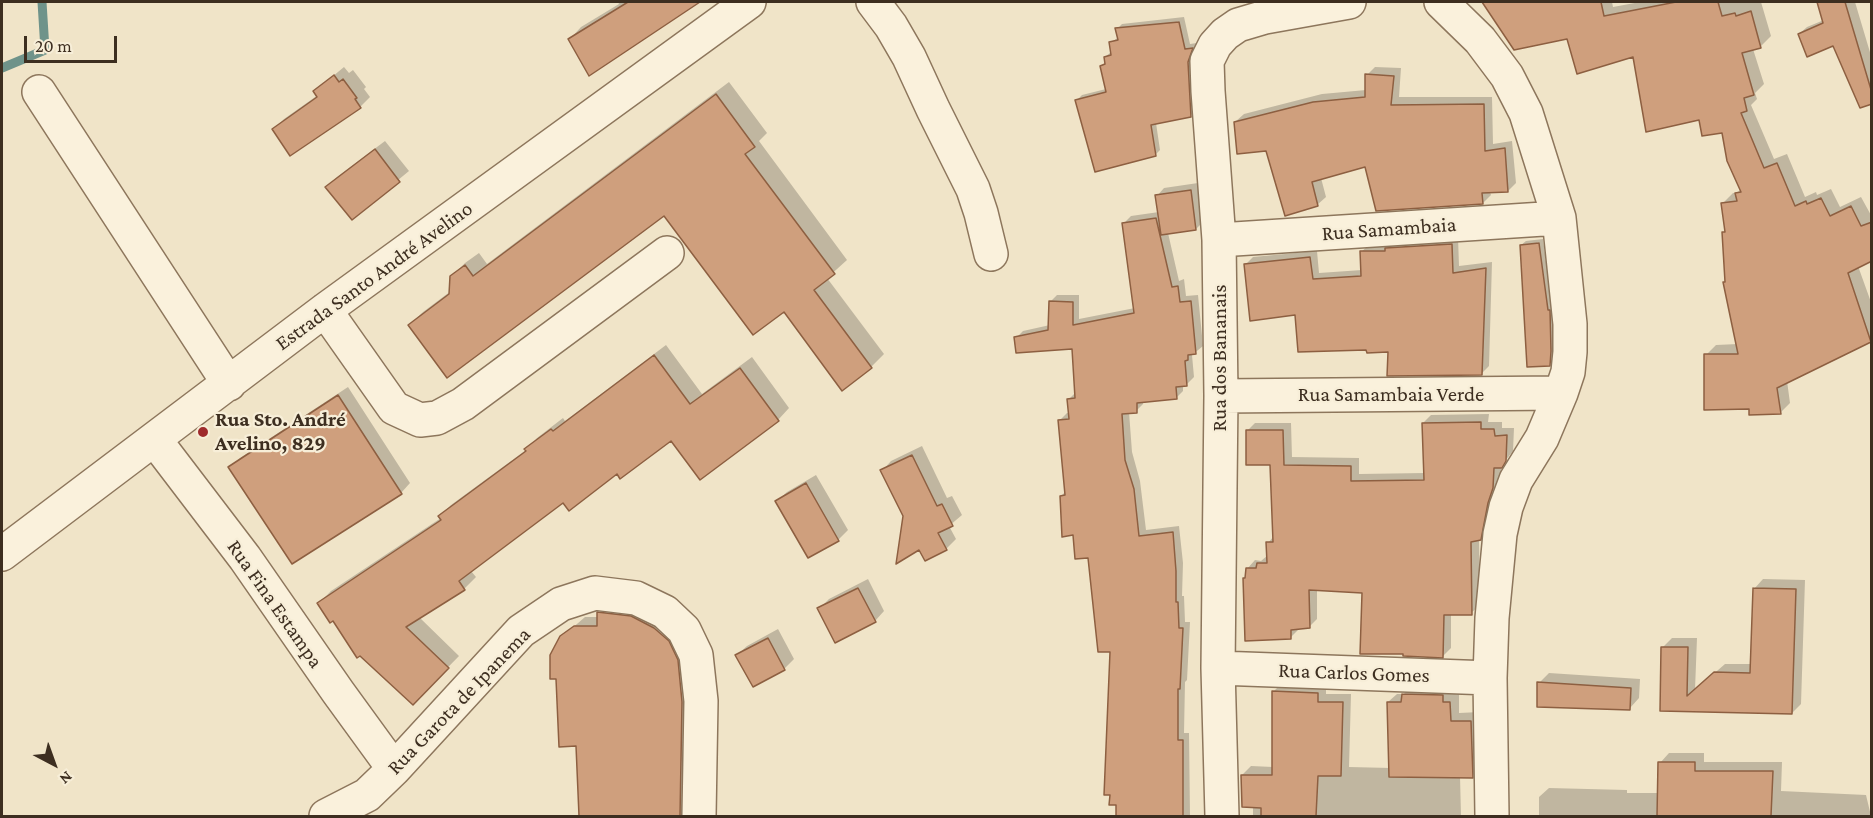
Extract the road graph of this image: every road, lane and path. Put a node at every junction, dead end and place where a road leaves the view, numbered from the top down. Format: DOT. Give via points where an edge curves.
graph roads {
  1 [pos="749,2"];
  2 [pos="873,2"];
  3 [pos="1349,2"];
  4 [pos="1441,2"];
  5 [pos="39,92"];
  6 [pos="1559,218"];
  7 [pos="1219,240"];
  8 [pos="667,253"];
  9 [pos="991,254"];
  10 [pos="325,310"];
  11 [pos="229,384"];
  12 [pos="1562,393"];
  13 [pos="1221,396"];
  14 [pos="154,440"];
  15 [pos="2,554"];
  16 [pos="1218,668"];
  17 [pos="1490,678"];
  18 [pos="394,769"];
  19 [pos="326,816"];
  20 [pos="699,816"];
  21 [pos="1222,816"];
  22 [pos="1492,816"];
  1 -- 10 [label="street, Estrada Santo André Avelino"];
  2 -- 9 [label="street" via="909,57 973,189"];
  3 -- 7 [label="street, Rua dos Bananais" via="1238,25 1215,45 1208,61 1208,91"];
  4 -- 6 [label="street" via="1480,40 1507,76 1526,113"];
  5 -- 11 [label="street"];
  6 -- 7 [label="street, Rua Samambaia"];
  6 -- 12 [label="street" via="1570,324 1568,372"];
  7 -- 13 [label="street, Rua dos Bananais"];
  8 -- 10 [label="street" via="463,405 437,418 420,420 394,408"];
  10 -- 11 [label="street, Estrada Santo André Avelino"];
  11 -- 14 [label="street, Estrada Santo André Avelino"];
  12 -- 13 [label="street, Rua Samambaia Verde"];
  12 -- 17 [label="street" via="1506,507 1497,560"];
  13 -- 16 [label="street, Rua dos Bananais"];
  14 -- 15 [label="street, Estrada Santo André Avelino"];
  14 -- 18 [label="street, Rua Fina Estampa" via="245,558"];
  16 -- 17 [label="street, Rua Carlos Gomes"];
  16 -- 21 [label="street, Rua dos Bananais"];
  17 -- 22 [label="street"];
  18 -- 19 [label="street, Rua Garota de Ipanema" via="367,795"];
  18 -- 20 [label="street, Rua Garota de Ipanema" via="521,631 561,604 595,593 636,598 665,612 684,630 696,655 701,700"];
}
